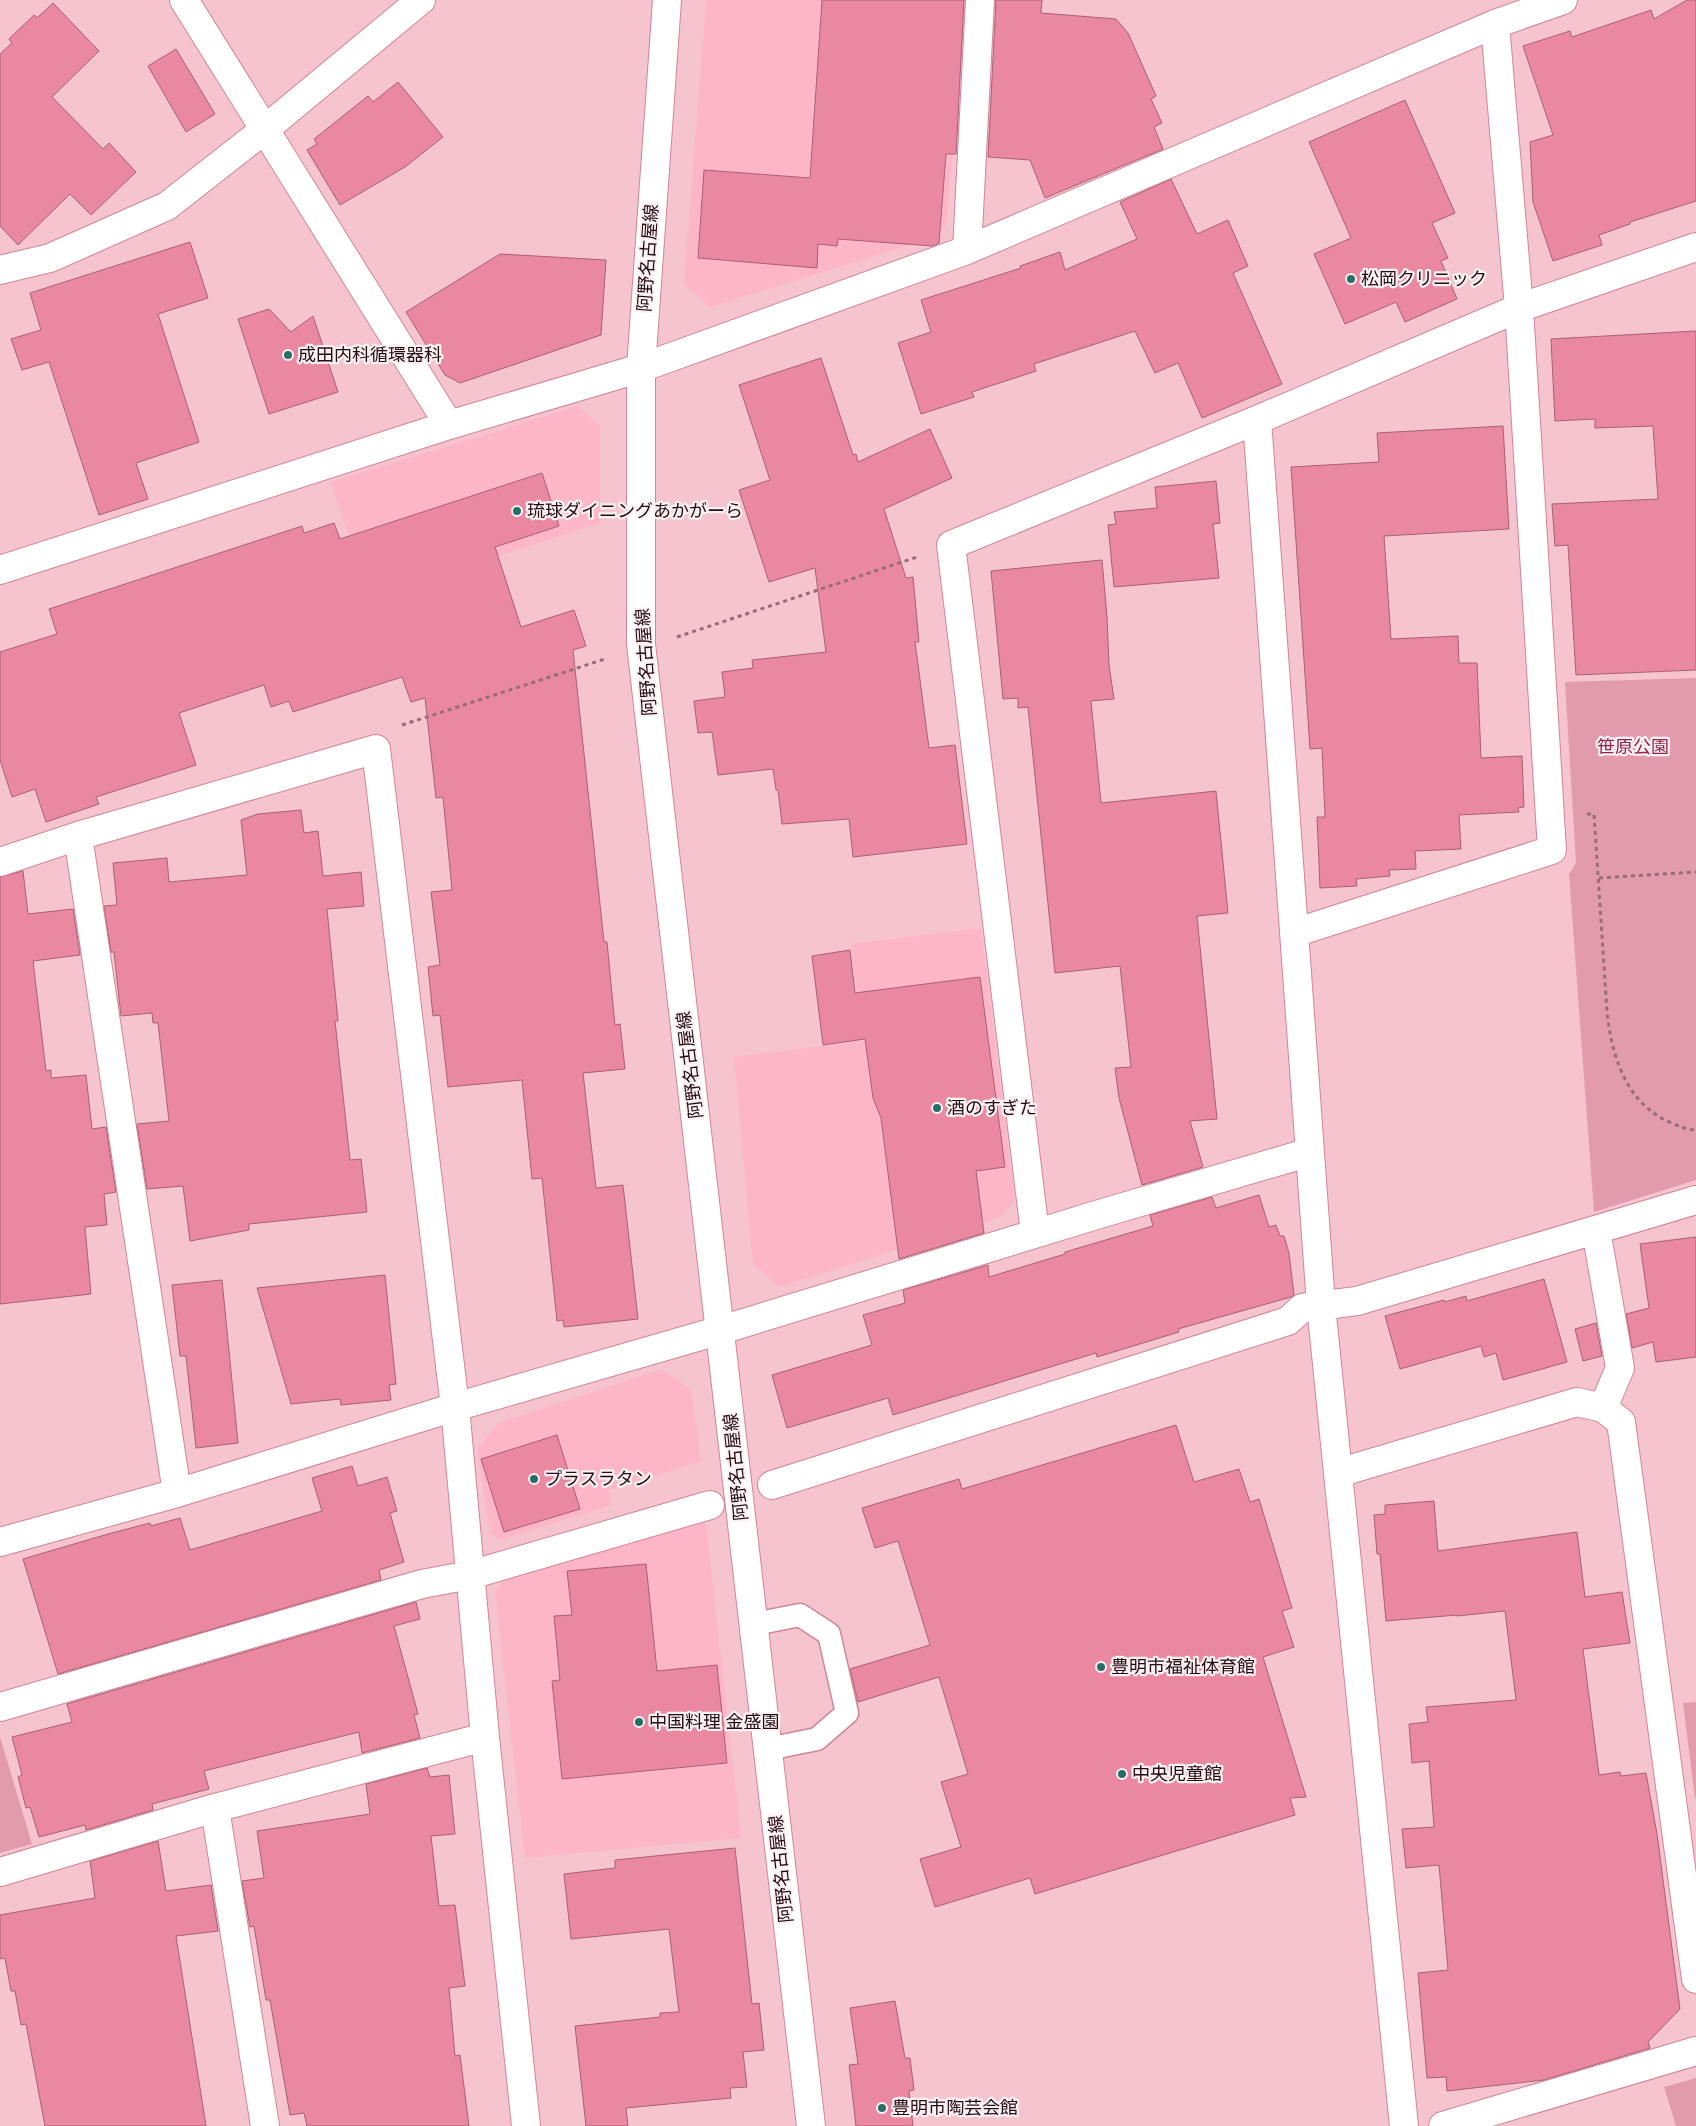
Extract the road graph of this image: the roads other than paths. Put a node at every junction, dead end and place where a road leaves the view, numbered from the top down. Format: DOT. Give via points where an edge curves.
graph roads {
  1 [pos="184,0"];
  2 [pos="421,0"];
  3 [pos="667,0"];
  4 [pos="980,0"];
  5 [pos="1563,0"];
  6 [pos="1495,24"];
  7 [pos="264,130"];
  8 [pos="1696,247"];
  9 [pos="967,250"];
  10 [pos="0,270"];
  11 [pos="1519,308"];
  12 [pos="640,368"];
  13 [pos="1257,420"];
  14 [pos="449,425"];
  15 [pos="0,570"];
  16 [pos="78,836"];
  17 [pos="0,862"];
  18 [pos="1294,933"];
  19 [pos="1310,1152"];
  20 [pos="1696,1200"];
  21 [pos="1596,1230"];
  22 [pos="1035,1234"];
  23 [pos="1321,1305"];
  24 [pos="721,1330"];
  25 [pos="455,1407"];
  26 [pos="1603,1408"];
  27 [pos="1338,1473"];
  28 [pos="772,1485"];
  29 [pos="177,1493"];
  30 [pos="710,1505"];
  31 [pos="0,1542"];
  32 [pos="470,1575"];
  33 [pos="754,1624"];
  34 [pos="0,1707"];
  35 [pos="485,1737"];
  36 [pos="768,1749"];
  37 [pos="215,1808"];
  38 [pos="0,1872"];
  39 [pos="1696,1979"];
  40 [pos="1696,2051"];
  41 [pos="265,2126"];
  42 [pos="526,2126"];
  43 [pos="811,2126"];
  44 [pos="1404,2126"];
  45 [pos="1443,2126"];
  1 -- 7 [label="street"];
  2 -- 7 [label="street"];
  3 -- 12 [label="street, 阿野名古屋線"];
  4 -- 9 [label="street"];
  5 -- 6 [label="street"];
  6 -- 9 [label="street"];
  6 -- 11 [label="street"];
  7 -- 10 [label="street" via="167,206 50,258"];
  7 -- 14 [label="street"];
  8 -- 11 [label="street"];
  9 -- 12 [label="street"];
  11 -- 13 [label="street"];
  11 -- 18 [label="street" via="1552,850"];
  12 -- 14 [label="street"];
  12 -- 24 [label="street, 阿野名古屋線" via="641,644"];
  13 -- 18 [label="street"];
  13 -- 22 [label="street" via="951,545"];
  14 -- 15 [label="street"];
  16 -- 17 [label="street"];
  16 -- 25 [label="street" via="376,749"];
  16 -- 29 [label="street"];
  18 -- 19 [label="street"];
  19 -- 22 [label="street"];
  19 -- 23 [label="street"];
  20 -- 21 [label="street"];
  21 -- 23 [label="street" via="1356,1301"];
  21 -- 26 [label="street" via="1620,1368"];
  22 -- 24 [label="street"];
  23 -- 27 [label="street"];
  23 -- 28 [label="street" via="1302,1308 1288,1321"];
  24 -- 25 [label="street"];
  24 -- 33 [label="street, 阿野名古屋線"];
  25 -- 29 [label="street"];
  25 -- 32 [label="street"];
  26 -- 27 [label="street" via="1577,1402"];
  26 -- 39 [label="street" via="1621,1422"];
  27 -- 44 [label="street"];
  29 -- 31 [label="street"];
  30 -- 32 [label="street"];
  32 -- 34 [label="street" via="422,1584"];
  32 -- 35 [label="street"];
  33 -- 36 [label="street, 阿野名古屋線"];
  33 -- 36 [label="lane" via="800,1615 830,1634 847,1713 817,1739"];
  35 -- 37 [label="street"];
  35 -- 42 [label="street"];
  36 -- 43 [label="street, 阿野名古屋線"];
  37 -- 38 [label="street"];
  37 -- 41 [label="street"];
  40 -- 45 [label="street"];
}
